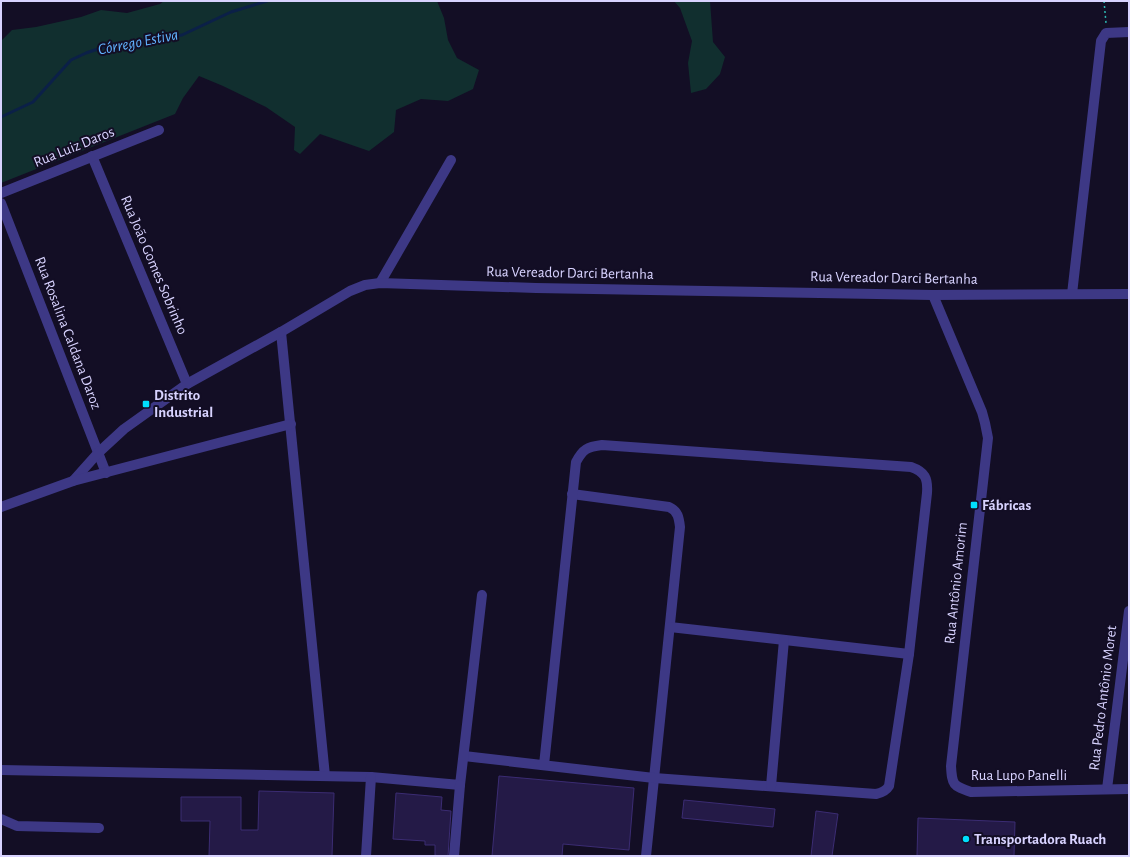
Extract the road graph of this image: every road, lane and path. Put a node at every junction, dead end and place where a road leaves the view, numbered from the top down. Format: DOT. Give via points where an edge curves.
graph roads {
  1 [pos="1104,1"];
  2 [pos="1129,32"];
  3 [pos="1106,33"];
  4 [pos="159,130"];
  5 [pos="92,156"];
  6 [pos="451,160"];
  7 [pos="1,193"];
  8 [pos="1,203"];
  9 [pos="380,283"];
  10 [pos="1072,294"];
  11 [pos="1129,294"];
  12 [pos="933,295"];
  13 [pos="281,332"];
  14 [pos="187,384"];
  15 [pos="291,424"];
  16 [pos="98,453"];
  17 [pos="106,473"];
  18 [pos="74,481"];
  19 [pos="572,494"];
  20 [pos="1,507"];
  21 [pos="482,595"];
  22 [pos="1129,611"];
  23 [pos="670,627"];
  24 [pos="784,640"];
  25 [pos="909,654"];
  26 [pos="464,756"];
  27 [pos="544,765"];
  28 [pos="1,770"];
  29 [pos="325,776"];
  30 [pos="371,777"];
  31 [pos="654,778"];
  32 [pos="460,785"];
  33 [pos="772,786"];
  34 [pos="958,787"];
  35 [pos="1107,789"];
  36 [pos="1129,789"];
  37 [pos="1,819"];
  38 [pos="99,828"];
  39 [pos="366,856"];
  40 [pos="454,856"];
  41 [pos="646,856"];
  1 -- 3 [label="path"];
  2 -- 3 [label="street"];
  3 -- 10 [label="street" via="1101,41"];
  4 -- 5 [label="street, Rua Luiz Daros"];
  5 -- 7 [label="street, Rua Luiz Daros"];
  5 -- 14 [label="street, Rua João Gomes Sobrinho"];
  6 -- 9 [label="street"];
  8 -- 16 [label="street, Rua Rosalina Caldana Daroz"];
  9 -- 12 [label="street, Rua Vereador Darci Bertanha"];
  9 -- 13 [label="street, Rua Vereador Darci Bertanha" via="364,285 350,291"];
  10 -- 11 [label="street, Rua Vereador Darci Bertanha"];
  10 -- 12 [label="street, Rua Vereador Darci Bertanha"];
  12 -- 34 [label="street, Rua Antônio Amorim" via="982,412 988,438 951,766 952,779"];
  13 -- 14 [label="street, Rua Vereador Darci Bertanha"];
  13 -- 15 [label="street"];
  14 -- 16 [label="street, Rua Vereador Darci Bertanha" via="124,429"];
  15 -- 17 [label="street, Rua Vereador Darci Bertanha"];
  15 -- 29 [label="street"];
  16 -- 17 [label="street, Rua Rosalina Caldana Daroz"];
  16 -- 18 [label="street, Rua Vereador Darci Bertanha"];
  17 -- 18 [label="street, Rua Vereador Darci Bertanha"];
  18 -- 20 [label="street, Rua Vereador Darci Bertanha"];
  19 -- 23 [label="street" via="674,509 680,527"];
  19 -- 25 [label="street" via="576,462 582,452 592,446 602,445 911,467 918,470 925,476 928,485"];
  19 -- 27 [label="street"];
  21 -- 26 [label="street"];
  22 -- 35 [label="street, Rua Pedro Antônio Moret"];
  23 -- 24 [label="street"];
  23 -- 31 [label="street"];
  24 -- 25 [label="street"];
  24 -- 33 [label="street"];
  25 -- 33 [label="street" via="887,790 876,794"];
  26 -- 27 [label="street"];
  26 -- 32 [label="street"];
  27 -- 31 [label="street"];
  28 -- 29 [label="street"];
  29 -- 30 [label="street"];
  30 -- 32 [label="street"];
  30 -- 39 [label="street"];
  31 -- 33 [label="street"];
  31 -- 41 [label="street"];
  32 -- 40 [label="street"];
  34 -- 35 [label="street, Rua Lupo Panelli" via="970,792"];
  35 -- 36 [label="street, Rua Lupo Panelli"];
  37 -- 38 [label="street" via="17,826"];
}
